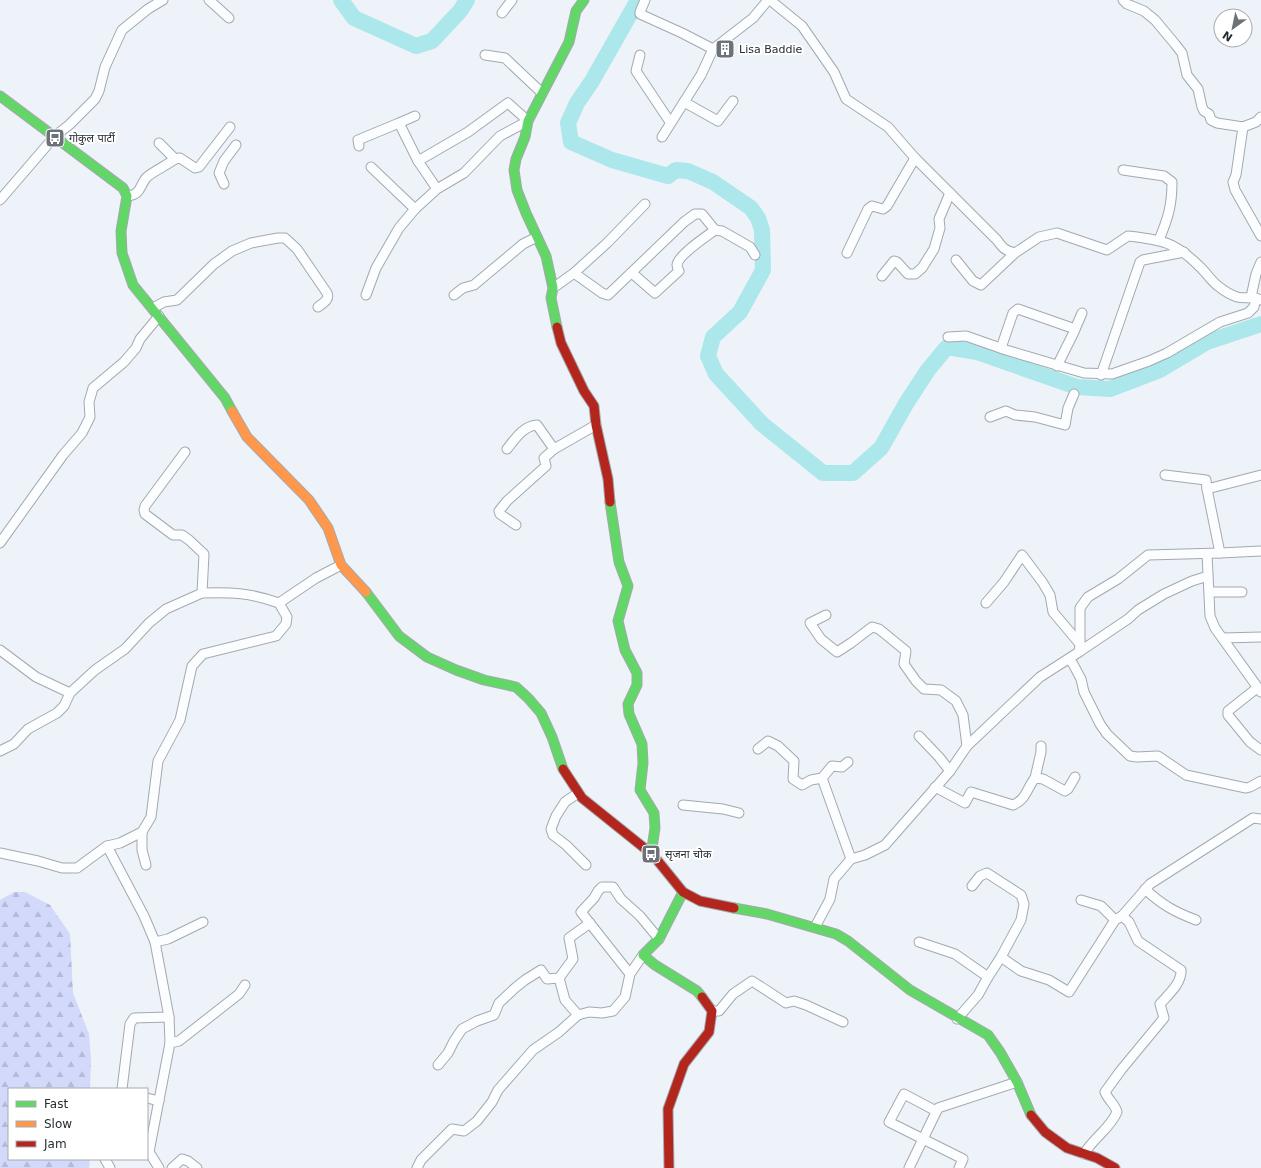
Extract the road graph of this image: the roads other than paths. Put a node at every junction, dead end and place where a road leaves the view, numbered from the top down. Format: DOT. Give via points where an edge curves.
graph roads {
  1 [pos="163,0"];
  2 [pos="209,0"];
  3 [pos="512,0"];
  4 [pos="584,0"];
  5 [pos="645,0"];
  6 [pos="769,0"];
  7 [pos="1123,0"];
  8 [pos="502,12"];
  9 [pos="230,18"];
  10 [pos="713,49"];
  11 [pos="485,55"];
  12 [pos="640,55"];
  13 [pos="542,93"];
  14 [pos="0,96"];
  15 [pos="733,101"];
  16 [pos="684,102"];
  17 [pos="415,116"];
  18 [pos="1261,117"];
  19 [pos="528,121"];
  20 [pos="670,122"];
  21 [pos="399,123"];
  22 [pos="230,127"];
  23 [pos="1243,127"];
  24 [pos="55,136"];
  25 [pos="662,137"];
  26 [pos="159,143"];
  27 [pos="236,144"];
  28 [pos="359,146"];
  29 [pos="213,149"];
  30 [pos="915,158"];
  31 [pos="175,159"];
  32 [pos="224,161"];
  33 [pos="418,161"];
  34 [pos="371,167"];
  35 [pos="1123,170"];
  36 [pos="224,184"];
  37 [pos="437,189"];
  38 [pos="3,190"];
  39 [pos="950,193"];
  40 [pos="127,196"];
  41 [pos="0,200"];
  42 [pos="645,204"];
  43 [pos="416,209"];
  44 [pos="715,230"];
  45 [pos="1261,236"];
  46 [pos="537,237"];
  47 [pos="1159,240"];
  48 [pos="1184,252"];
  49 [pos="847,253"];
  50 [pos="1015,253"];
  51 [pos="755,255"];
  52 [pos="956,260"];
  53 [pos="1261,262"];
  54 [pos="574,273"];
  55 [pos="632,273"];
  56 [pos="882,276"];
  57 [pos="553,288"];
  58 [pos="366,295"];
  59 [pos="454,295"];
  60 [pos="1256,298"];
  61 [pos="318,307"];
  62 [pos="153,308"];
  63 [pos="1082,313"];
  64 [pos="159,316"];
  65 [pos="1075,329"];
  66 [pos="948,337"];
  67 [pos="1001,348"];
  68 [pos="1057,366"];
  69 [pos="1101,374"];
  70 [pos="1074,394"];
  71 [pos="990,417"];
  72 [pos="596,425"];
  73 [pos="507,449"];
  74 [pos="554,449"];
  75 [pos="185,452"];
  76 [pos="1164,475"];
  77 [pos="1261,475"];
  78 [pos="1207,489"];
  79 [pos="516,525"];
  80 [pos="0,543"];
  81 [pos="1261,551"];
  82 [pos="1220,553"];
  83 [pos="1206,554"];
  84 [pos="341,565"];
  85 [pos="1208,576"];
  86 [pos="1210,592"];
  87 [pos="1242,592"];
  88 [pos="202,593"];
  89 [pos="279,603"];
  90 [pos="986,603"];
  91 [pos="826,615"];
  92 [pos="1261,637"];
  93 [pos="1223,638"];
  94 [pos="1080,648"];
  95 [pos="0,650"];
  96 [pos="1069,658"];
  97 [pos="1259,690"];
  98 [pos="70,693"];
  99 [pos="918,736"];
  100 [pos="967,746"];
  101 [pos="1041,746"];
  102 [pos="758,748"];
  103 [pos="1,749"];
  104 [pos="1261,750"];
  105 [pos="848,762"];
  106 [pos="950,771"];
  107 [pos="1075,777"];
  108 [pos="822,778"];
  109 [pos="1035,778"];
  110 [pos="1261,781"];
  111 [pos="935,787"];
  112 [pos="578,792"];
  113 [pos="683,805"];
  114 [pos="738,813"];
  115 [pos="1261,819"];
  116 [pos="142,832"];
  117 [pos="107,846"];
  118 [pos="0,853"];
  119 [pos="653,855"];
  120 [pos="851,859"];
  121 [pos="586,864"];
  122 [pos="146,865"];
  123 [pos="972,886"];
  124 [pos="1146,890"];
  125 [pos="683,892"];
  126 [pos="1081,900"];
  127 [pos="1118,918"];
  128 [pos="1196,920"];
  129 [pos="203,922"];
  130 [pos="590,923"];
  131 [pos="815,927"];
  132 [pos="659,939"];
  133 [pos="155,942"];
  134 [pos="919,942"];
  135 [pos="643,955"];
  136 [pos="1001,957"];
  137 [pos="630,974"];
  138 [pos="988,977"];
  139 [pos="559,978"];
  140 [pos="245,985"];
  141 [pos="712,1011"];
  142 [pos="578,1015"];
  143 [pos="169,1016"];
  144 [pos="957,1019"];
  145 [pos="843,1022"];
  146 [pos="170,1043"];
  147 [pos="438,1065"];
  148 [pos="1018,1082"];
  149 [pos="122,1088"];
  150 [pos="148,1098"];
  151 [pos="159,1101"];
  152 [pos="936,1111"];
  153 [pos="922,1139"];
  154 [pos="1084,1154"];
  155 [pos="159,1168"];
  156 [pos="172,1168"];
  157 [pos="198,1168"];
  158 [pos="417,1168"];
  159 [pos="669,1168"];
  160 [pos="909,1168"];
  161 [pos="959,1168"];
  162 [pos="1115,1168"];
  1 -- 24 [label="street" via="122,30 105,67 95,99"];
  2 -- 9 [label="street"];
  3 -- 8 [label="street"];
  4 -- 13 [label="street" via="576,11 569,42"];
  5 -- 10 [label="street" via="640,14"];
  6 -- 10 [label="street" via="753,18"];
  6 -- 30 [label="street" via="802,26 834,72 846,99 888,127"];
  7 -- 23 [label="street" via="1155,20 1182,53 1187,75 1198,89 1202,107 1211,120"];
  10 -- 16 [label="street"];
  11 -- 13 [label="street" via="505,58"];
  12 -- 20 [label="street" via="636,71"];
  13 -- 19 [label="street"];
  14 -- 24 [label="street"];
  15 -- 16 [label="street" via="718,121"];
  16 -- 20 [label="street"];
  17 -- 21 [label="street"];
  18 -- 23 [label="street"];
  19 -- 33 [label="street" via="508,103 468,132"];
  19 -- 37 [label="street" via="500,136 464,174"];
  19 -- 46 [label="street" via="514,170 517,190"];
  20 -- 25 [label="street"];
  21 -- 28 [label="street" via="358,140"];
  21 -- 33 [label="street"];
  22 -- 29 [label="street"];
  23 -- 45 [label="street" via="1233,182"];
  24 -- 38 [label="street"];
  24 -- 40 [label="street" via="123,188"];
  26 -- 31 [label="street"];
  27 -- 32 [label="street"];
  29 -- 31 [label="street" via="199,167 195,168 180,158"];
  29 -- 32 [label="street"];
  30 -- 39 [label="street"];
  30 -- 49 [label="street" via="887,206 883,209 872,206 868,209"];
  31 -- 40 [label="street" via="146,177 140,190 133,196"];
  32 -- 36 [label="street" via="219,173"];
  33 -- 37 [label="street"];
  34 -- 43 [label="street"];
  35 -- 47 [label="street" via="1164,176 1172,182 1172,200"];
  37 -- 43 [label="street"];
  38 -- 41 [label="street"];
  39 -- 50 [label="street" via="1003,248"];
  39 -- 56 [label="street" via="939,219 940,228 934,249 922,268 915,274 908,274 894,261"];
  40 -- 62 [label="street" via="121,231 122,253 133,285"];
  42 -- 54 [label="street"];
  43 -- 58 [label="street" via="399,228 376,268"];
  44 -- 51 [label="street" via="722,231 750,247"];
  44 -- 55 [label="street" via="702,214 695,214"];
  44 -- 55 [label="street" via="680,259 677,265 679,271 655,292"];
  46 -- 57 [label="street" via="546,256"];
  46 -- 59 [label="street" via="522,244 474,285 463,288"];
  47 -- 48 [label="street"];
  47 -- 50 [label="street" via="1128,236 1107,250 1057,233 1039,237"];
  48 -- 60 [label="street" via="1217,286 1237,297"];
  48 -- 69 [label="street" via="1140,262"];
  50 -- 52 [label="street" via="981,285 973,281"];
  53 -- 60 [label="street" via="1256,274"];
  54 -- 55 [label="street" via="602,294 608,295"];
  54 -- 57 [label="street"];
  57 -- 72 [label="street" via="551,298 561,343 594,406"];
  60 -- 69 [label="street" via="1254,307 1248,313 1220,322 1166,354 1112,374"];
  61 -- 62 [label="street" via="329,296 297,249 285,238 278,238 251,243 232,251 214,264 177,300 164,302"];
  62 -- 64 [label="street"];
  63 -- 65 [label="street"];
  64 -- 80 [label="street" via="124,362 93,388 89,402 90,417 82,433 63,455"];
  64 -- 84 [label="street" via="225,398 247,437 309,500 328,528"];
  65 -- 67 [label="street" via="1018,309 1013,313"];
  65 -- 68 [label="street"];
  66 -- 67 [label="street" via="966,336"];
  67 -- 68 [label="street"];
  68 -- 69 [label="street" via="1084,373"];
  70 -- 71 [label="street" via="1065,425 1006,411"];
  72 -- 74 [label="street"];
  72 -- 119 [label="street" via="608,479 619,562 628,586 618,620 625,650 637,673 637,686 628,704 629,714 642,744 640,790 654,813"];
  73 -- 74 [label="street" via="519,434 537,425"];
  74 -- 79 [label="street" via="544,458 546,466 499,511"];
  75 -- 88 [label="street" via="144,510 145,514 173,535 189,540 204,554"];
  76 -- 78 [label="street" via="1206,480"];
  77 -- 78 [label="street"];
  78 -- 82 [label="street"];
  81 -- 82 [label="street"];
  82 -- 83 [label="street"];
  83 -- 85 [label="street"];
  83 -- 94 [label="street" via="1148,555 1118,579 1088,597 1080,608"];
  84 -- 89 [label="street"];
  84 -- 112 [label="street" via="364,589 399,636 428,657 456,670 516,687 528,698 541,713 563,770"];
  85 -- 86 [label="street"];
  85 -- 94 [label="street" via="1164,594"];
  86 -- 87 [label="street"];
  86 -- 93 [label="street" via="1210,616"];
  88 -- 89 [label="street" via="235,592"];
  88 -- 98 [label="street" via="166,609 125,649 95,670"];
  89 -- 116 [label="street" via="287,617 286,624 276,636 203,654 192,666 180,720 158,761 151,817"];
  90 -- 94 [label="street" via="1022,555 1050,595 1053,612"];
  91 -- 100 [label="street" via="810,623 821,639 837,652 872,627 906,651 904,664 916,682 924,689 942,690 956,700 963,715"];
  92 -- 93 [label="street"];
  93 -- 97 [label="street"];
  94 -- 96 [label="street"];
  95 -- 98 [label="street" via="36,677"];
  96 -- 100 [label="street" via="1040,677"];
  96 -- 110 [label="street" via="1100,724 1130,756 1158,756 1186,775 1246,788"];
  97 -- 104 [label="street" via="1228,711 1228,715 1250,742"];
  98 -- 103 [label="street" via="64,706 57,713 28,729 14,744"];
  99 -- 106 [label="street"];
  100 -- 106 [label="street"];
  101 -- 109 [label="street"];
  102 -- 108 [label="street" via="768,742 778,746 794,761 793,779 802,785"];
  105 -- 108 [label="street" via="842,767 832,766"];
  106 -- 111 [label="street"];
  107 -- 109 [label="street" via="1065,791 1043,779"];
  108 -- 120 [label="street"];
  109 -- 111 [label="street" via="1027,794 1013,805 971,792 965,803"];
  111 -- 120 [label="street" via="884,845"];
  112 -- 119 [label="street" via="582,798"];
  112 -- 121 [label="street" via="565,802 551,829 553,835"];
  113 -- 114 [label="street"];
  115 -- 124 [label="street" via="1253,818 1150,884"];
  116 -- 117 [label="street" via="120,843"];
  116 -- 122 [label="street" via="142,850"];
  117 -- 118 [label="street" via="76,868 62,868"];
  117 -- 133 [label="street"];
  119 -- 125 [label="street"];
  120 -- 131 [label="street" via="834,879 830,899"];
  123 -- 136 [label="street" via="980,876 987,873 1021,895 1024,904 1021,920"];
  124 -- 127 [label="street"];
  124 -- 128 [label="street" via="1158,902"];
  125 -- 131 [label="street" via="714,906 767,914"];
  125 -- 132 [label="street"];
  126 -- 127 [label="street" via="1101,906"];
  127 -- 136 [label="street" via="1070,992 1049,980 1021,971"];
  127 -- 154 [label="street" via="1129,922 1138,941 1181,970 1181,976 1160,1004 1164,1018 1105,1092 1118,1112"];
  129 -- 133 [label="street" via="168,939"];
  130 -- 132 [label="street" via="581,912 602,887 613,887"];
  130 -- 137 [label="street"];
  130 -- 139 [label="street" via="569,938 573,959"];
  131 -- 144 [label="street" via="848,941 910,990"];
  132 -- 135 [label="street"];
  133 -- 143 [label="street"];
  134 -- 138 [label="street" via="955,954"];
  135 -- 137 [label="street"];
  135 -- 141 [label="street" via="697,991"];
  136 -- 138 [label="street"];
  137 -- 142 [label="street" via="625,997 613,1011"];
  138 -- 144 [label="street" via="978,995"];
  139 -- 142 [label="street" via="565,1000"];
  139 -- 147 [label="street" via="547,979 541,970 525,980 499,1004 494,1015 462,1029"];
  140 -- 146 [label="street" via="239,994 179,1041"];
  141 -- 145 [label="street" via="719,1011 733,994 752,981 786,1003 794,1001"];
  141 -- 159 [label="street" via="709,1032 684,1064 668,1109"];
  142 -- 158 [label="street" via="533,1050 498,1090 477,1121 464,1131 452,1129 421,1160"];
  143 -- 146 [label="street"];
  143 -- 149 [label="street" via="134,1018 130,1024"];
  144 -- 148 [label="street" via="988,1035"];
  146 -- 151 [label="street"];
  148 -- 152 [label="street" via="938,1108"];
  148 -- 154 [label="street" via="1030,1113 1045,1132 1061,1144"];
  150 -- 151 [label="street"];
  151 -- 155 [label="street" via="149,1152"];
  152 -- 153 [label="street"];
  152 -- 153 [label="street" via="904,1094 889,1122"];
  153 -- 160 [label="street"];
  153 -- 161 [label="street" via="963,1159"];
  154 -- 162 [label="street"];
  156 -- 157 [label="street" via="182,1159"];
}
